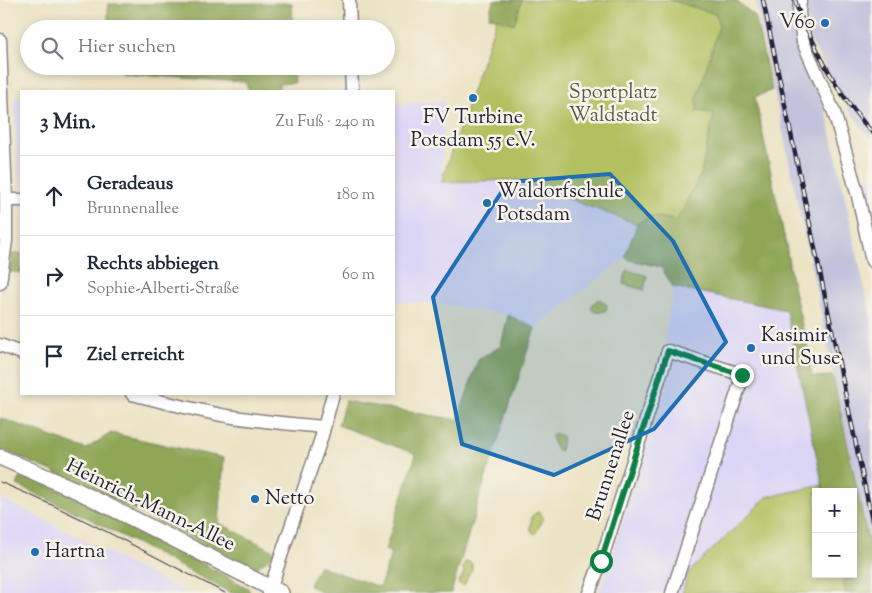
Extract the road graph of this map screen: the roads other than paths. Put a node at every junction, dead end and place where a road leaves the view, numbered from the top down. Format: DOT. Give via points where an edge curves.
graph roads {
  1 [pos="350,0"];
  2 [pos="800,0"];
  3 [pos="350,20"];
  4 [pos="0,40"];
  5 [pos="351,75"];
  6 [pos="352,90"];
  7 [pos="6,200"];
  8 [pos="20,200"];
  9 [pos="872,261"];
  10 [pos="0,283"];
  11 [pos="0,345"];
  12 [pos="20,353"];
  13 [pos="136,395"];
  14 [pos="333,395"];
  15 [pos="324,427"];
  16 [pos="0,457"];
  17 [pos="274,591"];
  18 [pos="589,593"];
  19 [pos="672,593"];
  1 -- 3 [label="street"];
  2 -- 9 [label="street" via="803,42 834,112"];
  4 -- 7 [label="street"];
  5 -- 6 [label="street"];
  7 -- 8 [label="street"];
  7 -- 10 [label="street" via="6,241"];
  11 -- 12 [label="street"];
  13 -- 15 [label="street" via="229,416"];
  14 -- 15 [label="street"];
  15 -- 17 [label="street" via="280,556"];
  16 -- 17 [label="main road, Heinrich-Mann-Allee" via="78,491"];
  18 -- 19 [label="street, Brunnenallee" via="668,351 742,375"];
}
